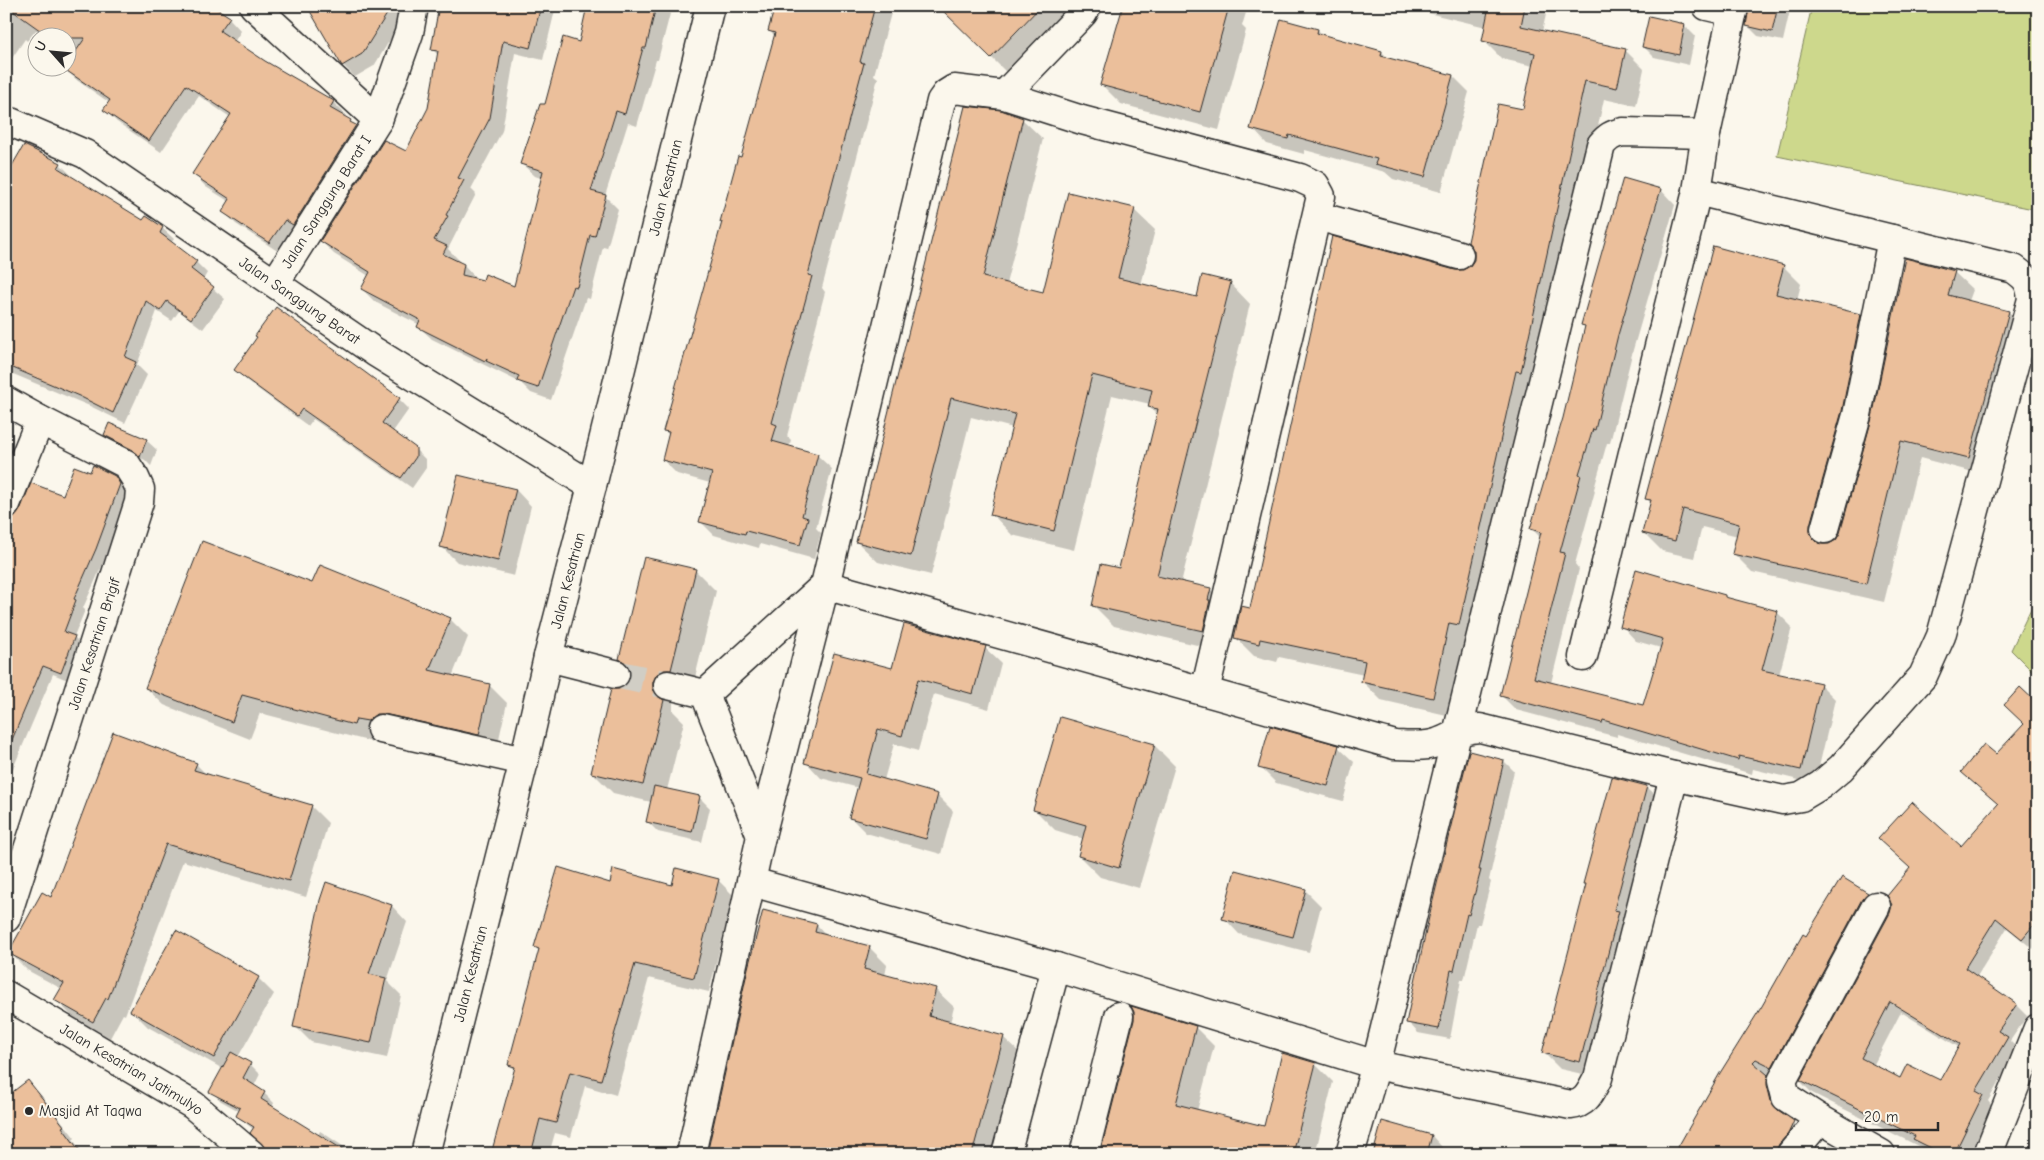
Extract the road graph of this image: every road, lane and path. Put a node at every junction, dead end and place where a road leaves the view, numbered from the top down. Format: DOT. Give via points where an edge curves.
graph roads {
  1 [pos="254,6"];
  2 [pos="414,6"];
  3 [pos="710,6"];
  4 [pos="1087,6"];
  5 [pos="1725,8"];
  6 [pos="1004,94"];
  7 [pos="378,120"];
  8 [pos="10,129"];
  9 [pos="1706,134"];
  10 [pos="1697,191"];
  11 [pos="1316,216"];
  12 [pos="1892,239"];
  13 [pos="1459,255"];
  14 [pos="275,284"];
  15 [pos="6,401"];
  16 [pos="40,420"];
  17 [pos="592,486"];
  18 [pos="6,504"];
  19 [pos="1825,529"];
  20 [pos="825,585"];
  21 [pos="548,657"];
  22 [pos="1583,657"];
  23 [pos="615,674"];
  24 [pos="668,684"];
  25 [pos="1205,691"];
  26 [pos="704,694"];
  27 [pos="381,729"];
  28 [pos="1456,732"];
  29 [pos="524,761"];
  30 [pos="1674,776"];
  31 [pos="761,836"];
  32 [pos="752,882"];
  33 [pos="1876,906"];
  34 [pos="6,918"];
  35 [pos="1056,967"];
  36 [pos="6,995"];
  37 [pos="1119,1016"];
  38 [pos="2038,1028"];
  39 [pos="1376,1065"];
  40 [pos="1820,1119"];
  41 [pos="251,1154"];
  42 [pos="425,1154"];
  43 [pos="691,1154"];
  44 [pos="1006,1154"];
  45 [pos="1084,1154"];
  46 [pos="1350,1154"];
  47 [pos="1791,1154"];
  48 [pos="1881,1154"];
  49 [pos="1988,1154"];
  1 -- 7 [label="street, Jalan Sanggung Barat I"];
  2 -- 7 [label="street, Jalan Sanggung Barat I" via="409,33"];
  3 -- 17 [label="street, Jalan Kesatrian"];
  4 -- 6 [label="street"];
  5 -- 9 [label="street"];
  6 -- 11 [label="street" via="1082,120 1300,178 1314,185 1321,196"];
  6 -- 20 [label="street" via="954,89 941,101"];
  7 -- 14 [label="street, Jalan Sanggung Barat I"];
  8 -- 14 [label="street, Jalan Sanggung Barat" via="85,154"];
  9 -- 10 [label="street"];
  9 -- 28 [label="street" via="1623,132 1614,133 1601,145"];
  10 -- 12 [label="street"];
  10 -- 22 [label="street"];
  11 -- 13 [label="street"];
  11 -- 25 [label="street"];
  12 -- 19 [label="street" via="1857,415"];
  12 -- 30 [label="street" via="2014,269 2030,285 2032,299 1941,636 1923,676 1841,768 1801,797 1783,800"];
  14 -- 17 [label="street, Jalan Sanggung Barat" via="375,352"];
  15 -- 16 [label="street"];
  16 -- 18 [label="street"];
  16 -- 34 [label="street, Jalan Kesatrian Brigif" via="126,464 140,489 139,502"];
  17 -- 21 [label="street, Jalan Kesatrian"];
  20 -- 25 [label="street"];
  20 -- 26 [label="street"];
  20 -- 31 [label="street"];
  21 -- 23 [label="street"];
  21 -- 29 [label="street, Jalan Kesatrian"];
  24 -- 26 [label="street"];
  25 -- 28 [label="street" via="1395,745 1438,743"];
  26 -- 31 [label="street"];
  27 -- 29 [label="street"];
  28 -- 30 [label="street" via="1480,728"];
  28 -- 39 [label="street"];
  29 -- 42 [label="street, Jalan Kesatrian"];
  30 -- 39 [label="street" via="1598,1078 1588,1096 1578,1104 1571,1104"];
  31 -- 32 [label="street"];
  32 -- 35 [label="street"];
  32 -- 43 [label="street"];
  33 -- 40 [label="street" via="1782,1081 1786,1097"];
  35 -- 39 [label="street"];
  35 -- 44 [label="street"];
  36 -- 41 [label="street, Jalan Kesatrian Jatimulyo" via="193,1105"];
  37 -- 45 [label="street"];
  38 -- 49 [label="street"];
  39 -- 46 [label="street"];
  40 -- 47 [label="street"];
  40 -- 48 [label="street"];
}
